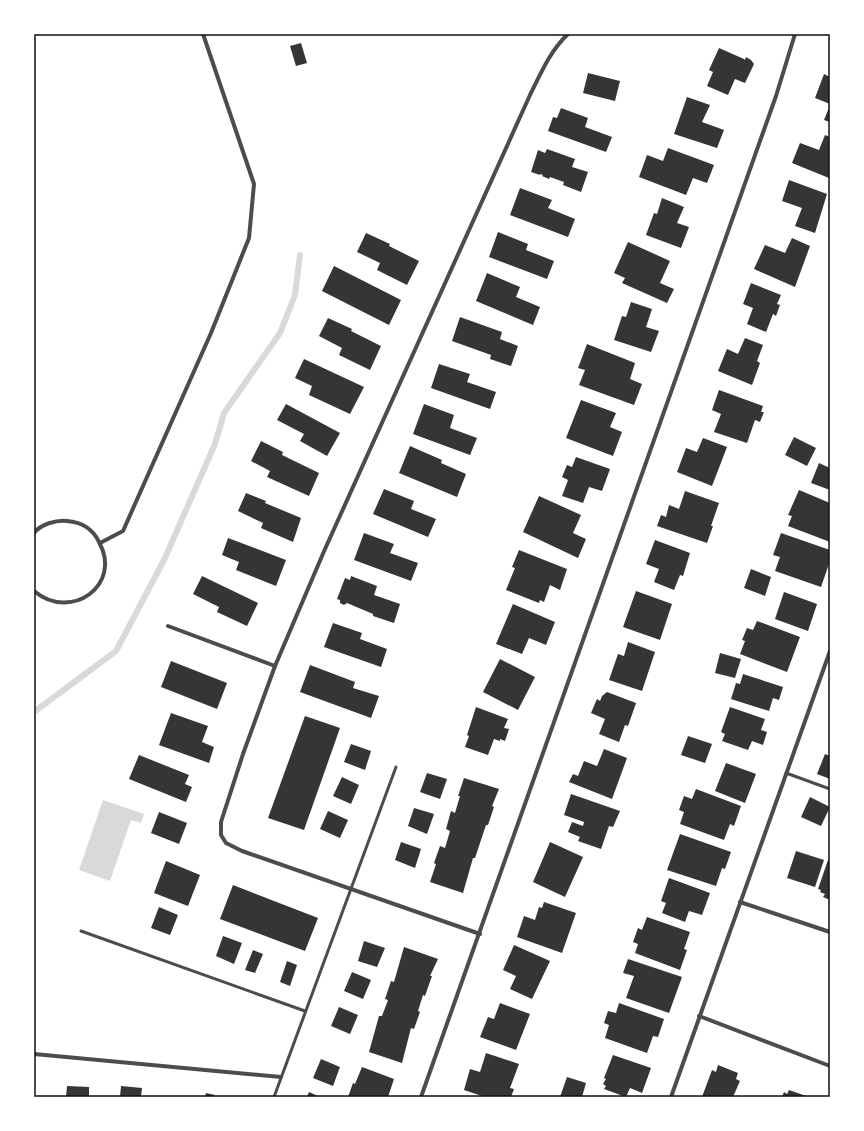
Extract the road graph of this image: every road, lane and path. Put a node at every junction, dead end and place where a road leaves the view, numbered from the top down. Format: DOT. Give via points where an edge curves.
graph roads {
  1 [pos="203,34"];
  2 [pos="568,34"];
  3 [pos="795,34"];
  4 [pos="34,533"];
  5 [pos="100,543"];
  6 [pos="34,591"];
  7 [pos="168,626"];
  8 [pos="830,651"];
  9 [pos="275,666"];
  10 [pos="396,767"];
  11 [pos="786,773"];
  12 [pos="830,789"];
  13 [pos="351,888"];
  14 [pos="740,902"];
  15 [pos="81,931"];
  16 [pos="830,932"];
  17 [pos="480,934"];
  18 [pos="305,1011"];
  19 [pos="699,1016"];
  20 [pos="34,1054"];
  21 [pos="830,1066"];
  22 [pos="281,1077"];
  23 [pos="274,1097"];
  24 [pos="421,1097"];
  25 [pos="671,1097"];
  1 -- 5 [label="street" via="254,184 249,238 211,333 123,531"];
  2 -- 9 [label="street" via="559,42 547,61 530,95 325,549"];
  3 -- 17 [label="street" via="774,104"];
  4 -- 5 [label="street" via="48,524 61,520 87,527"];
  5 -- 6 [label="street" via="104,549 106,562 103,576 96,588 86,597 73,602 59,603 46,599"];
  7 -- 9 [label="street"];
  8 -- 11 [label="street"];
  9 -- 13 [label="street" via="221,822 221,835 226,843 242,851"];
  10 -- 13 [label="lane"];
  11 -- 12 [label="lane"];
  11 -- 14 [label="street"];
  13 -- 17 [label="street"];
  13 -- 18 [label="lane"];
  14 -- 16 [label="street"];
  14 -- 19 [label="street"];
  15 -- 18 [label="lane"];
  17 -- 24 [label="street"];
  18 -- 22 [label="lane"];
  19 -- 21 [label="street"];
  19 -- 25 [label="street"];
  20 -- 22 [label="street"];
  22 -- 23 [label="lane"];
}
